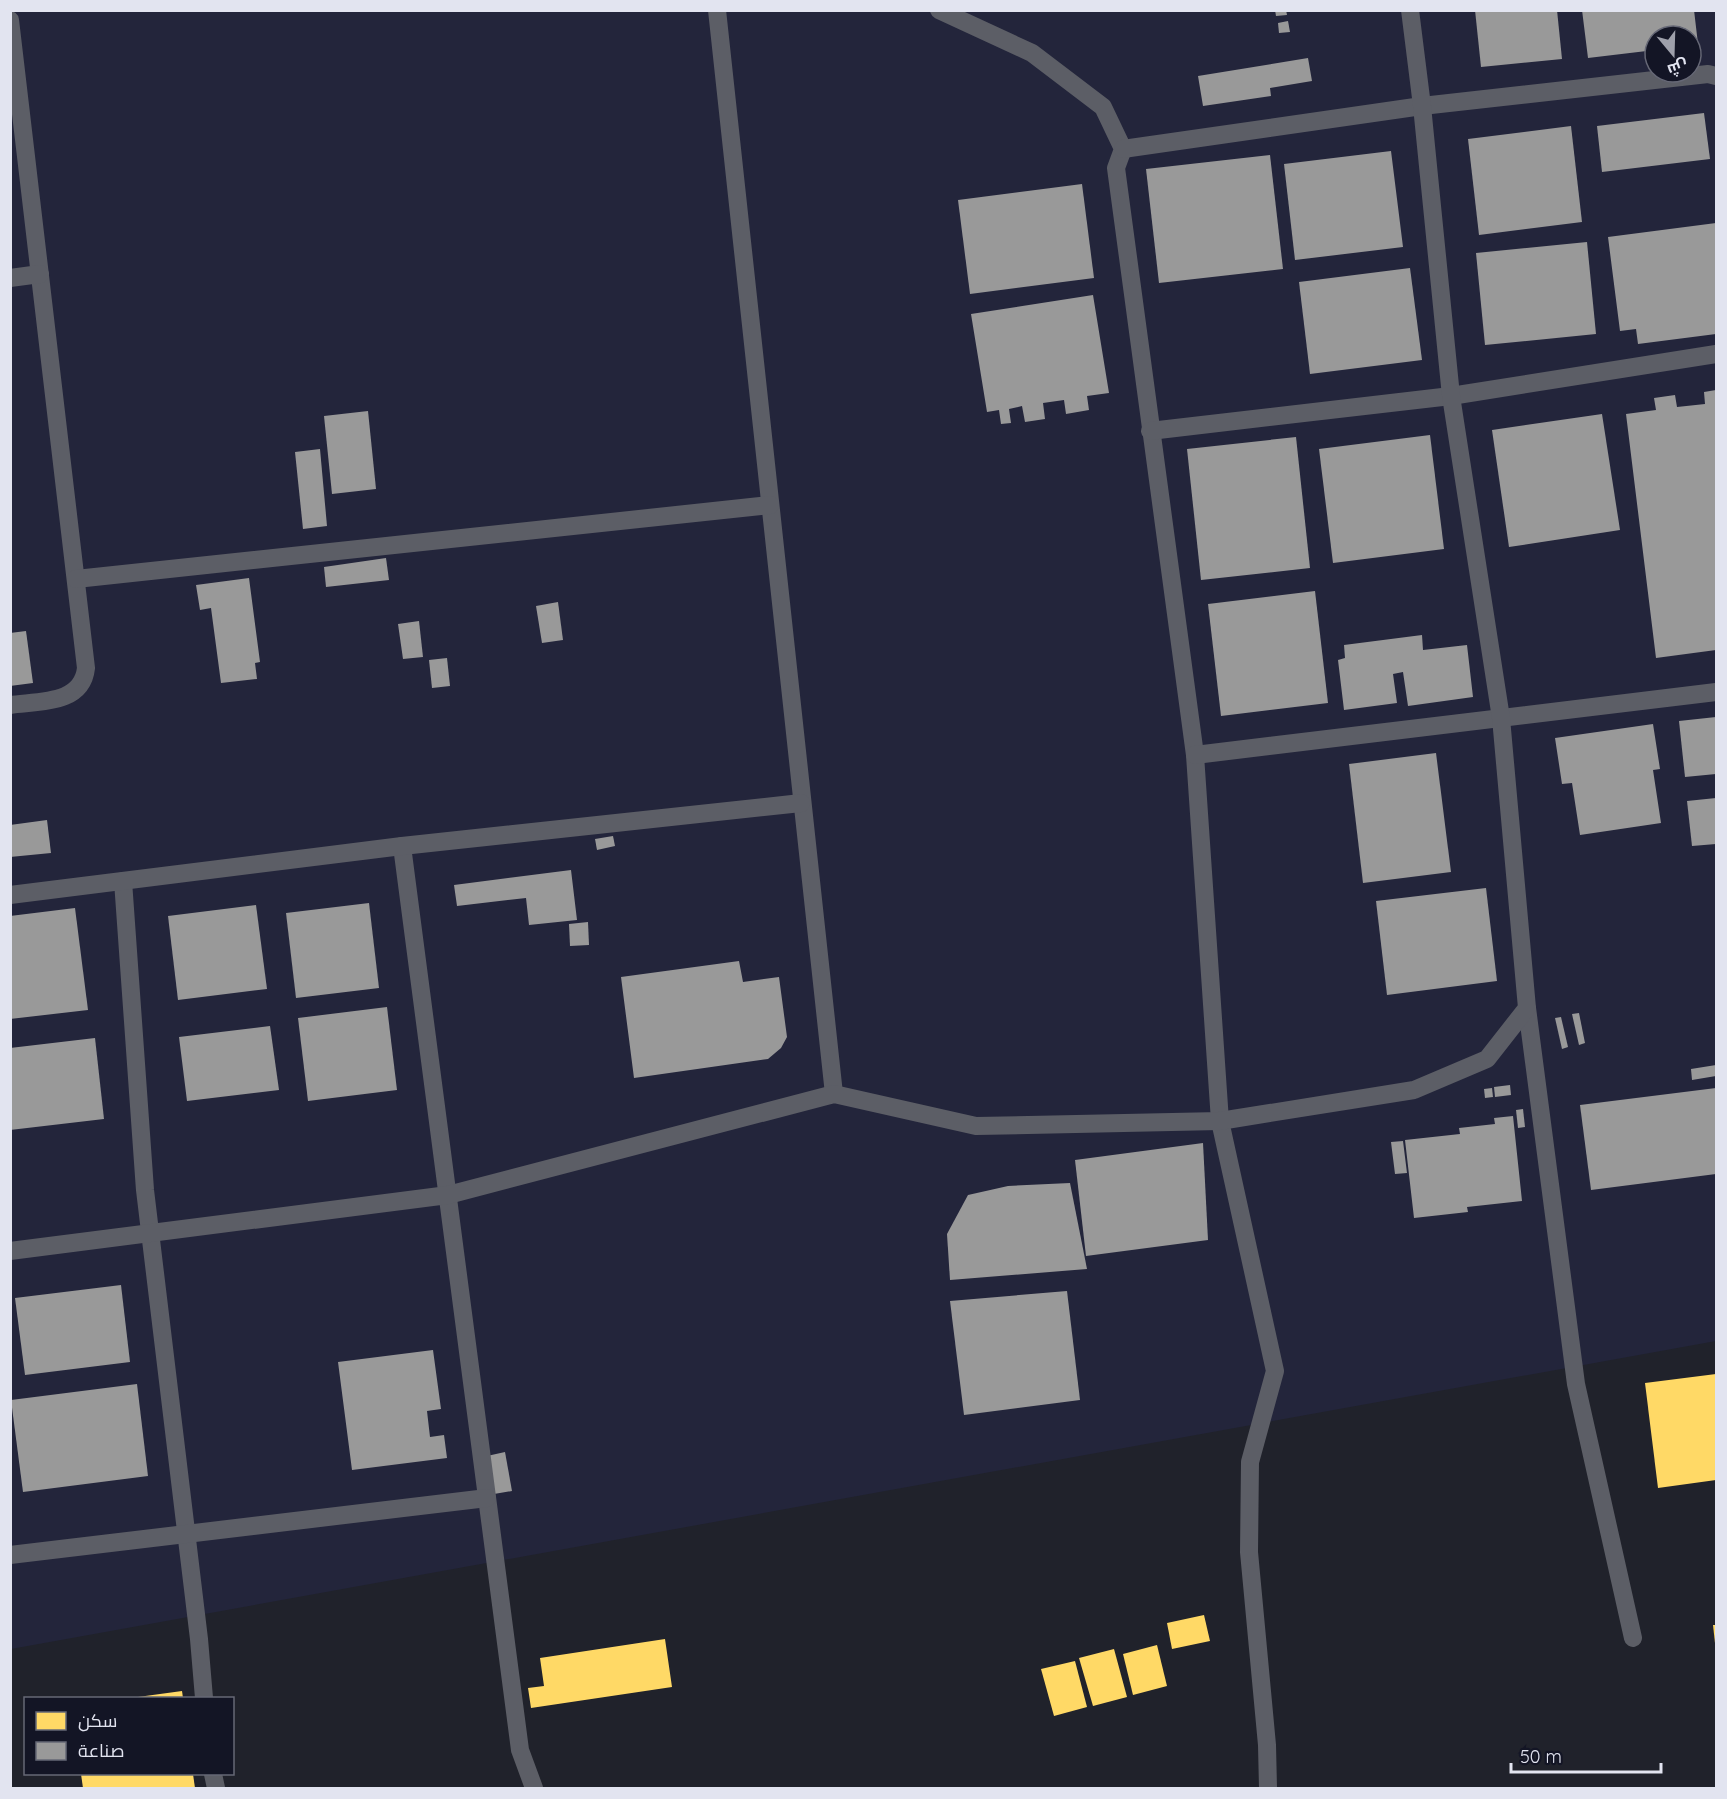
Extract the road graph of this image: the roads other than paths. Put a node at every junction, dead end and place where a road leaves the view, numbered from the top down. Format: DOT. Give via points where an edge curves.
graph roads {
  1 [pos="717,10"];
  2 [pos="939,10"];
  3 [pos="1410,10"];
  4 [pos="10,20"];
  5 [pos="1716,76"];
  6 [pos="1422,106"];
  7 [pos="1123,149"];
  8 [pos="40,274"];
  9 [pos="10,278"];
  10 [pos="1716,354"];
  11 [pos="1451,396"];
  12 [pos="1150,431"];
  13 [pos="770,505"];
  14 [pos="76,579"];
  15 [pos="1716,692"];
  16 [pos="10,705"];
  17 [pos="1501,718"];
  18 [pos="1195,755"];
  19 [pos="801,803"];
  20 [pos="402,846"];
  21 [pos="123,881"];
  22 [pos="10,895"];
  23 [pos="1527,1008"];
  24 [pos="834,1094"];
  25 [pos="1220,1121"];
  26 [pos="448,1195"];
  27 [pos="150,1233"];
  28 [pos="10,1251"];
  29 [pos="487,1498"];
  30 [pos="186,1534"];
  31 [pos="10,1555"];
  32 [pos="1633,1638"];
  33 [pos="204,1697"];
  34 [pos="534,1788"];
  35 [pos="1268,1788"];
  1 -- 13 [label="street"];
  2 -- 7 [label="street" via="1032,53 1086,93 1103,107"];
  3 -- 6 [label="street"];
  4 -- 8 [label="street"];
  5 -- 6 [label="street"];
  6 -- 7 [label="street"];
  6 -- 11 [label="street"];
  7 -- 12 [label="street" via="1116,168"];
  8 -- 9 [label="street"];
  8 -- 14 [label="street"];
  10 -- 11 [label="street"];
  11 -- 12 [label="street"];
  11 -- 17 [label="street"];
  12 -- 18 [label="street"];
  13 -- 14 [label="street"];
  13 -- 19 [label="street"];
  14 -- 16 [label="street" via="86,668 83,681 74,692 60,699"];
  15 -- 17 [label="street"];
  17 -- 18 [label="street"];
  17 -- 23 [label="street"];
  18 -- 25 [label="street"];
  19 -- 20 [label="street"];
  19 -- 24 [label="street"];
  20 -- 21 [label="street"];
  20 -- 26 [label="street"];
  21 -- 22 [label="street"];
  21 -- 27 [label="street"];
  23 -- 25 [label="street" via="1487,1059 1414,1090"];
  23 -- 32 [label="street" via="1576,1384"];
  24 -- 25 [label="street" via="976,1126"];
  24 -- 26 [label="street"];
  25 -- 35 [label="street" via="1275,1371 1250,1462 1249,1552"];
  26 -- 27 [label="street"];
  26 -- 29 [label="street"];
  27 -- 28 [label="street"];
  27 -- 30 [label="street"];
  29 -- 30 [label="street"];
  29 -- 34 [label="street" via="520,1750"];
  30 -- 31 [label="street"];
  30 -- 33 [label="street"];
}
